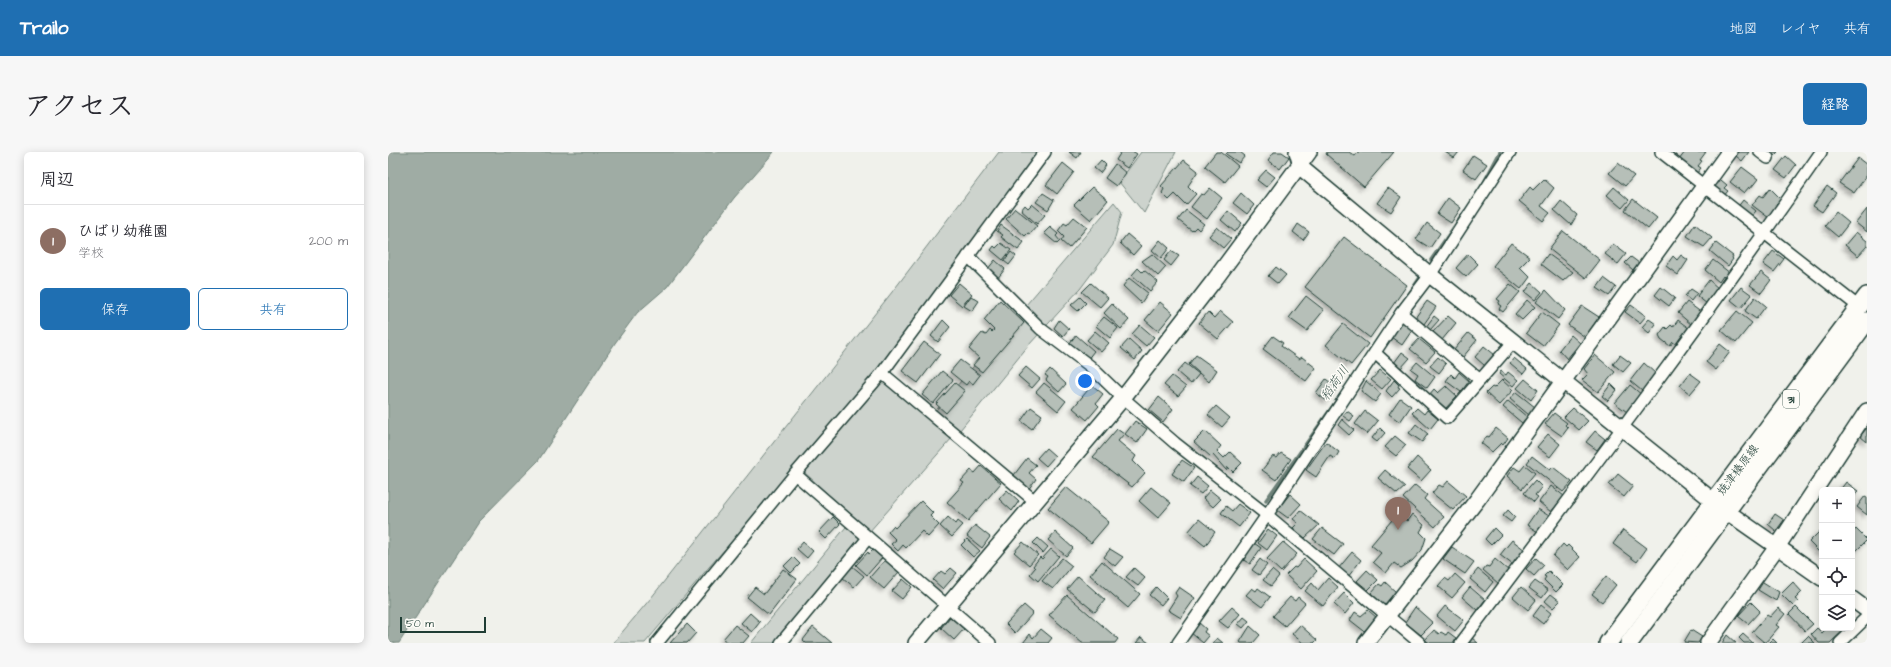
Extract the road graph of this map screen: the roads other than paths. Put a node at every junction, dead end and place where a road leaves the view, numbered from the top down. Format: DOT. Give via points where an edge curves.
graph roads {
  1 [pos="1046,152"];
  2 [pos="1309,152"];
  3 [pos="1510,152"];
  4 [pos="1661,152"];
  5 [pos="1729,152"];
  6 [pos="1821,152"];
  7 [pos="1297,159"];
  8 [pos="1705,187"];
  9 [pos="1765,233"];
  10 [pos="968,256"];
  11 [pos="1430,275"];
  12 [pos="1864,308"];
  13 [pos="1401,314"];
  14 [pos="1514,341"];
  15 [pos="1375,353"];
  16 [pos="882,373"];
  17 [pos="1480,380"];
  18 [pos="1564,381"];
  19 [pos="1123,398"];
  20 [pos="1867,411"];
  21 [pos="1624,428"];
  22 [pos="795,474"];
  23 [pos="1036,502"];
  24 [pos="1720,506"];
  25 [pos="1267,515"];
  26 [pos="868,538"];
  27 [pos="1777,547"];
  28 [pos="1819,576"];
  29 [pos="1855,601"];
  30 [pos="946,606"];
  31 [pos="1867,610"];
  32 [pos="1386,615"];
  33 [pos="1867,617"];
  34 [pos="657,643"];
  35 [pos="781,643"];
  36 [pos="916,643"];
  37 [pos="990,643"];
  38 [pos="1178,643"];
  39 [pos="1366,643"];
  40 [pos="1420,643"];
  41 [pos="1461,643"];
  42 [pos="1608,643"];
  43 [pos="1629,643"];
  44 [pos="1708,643"];
  45 [pos="1840,643"];
  1 -- 10 [label="street"];
  2 -- 7 [label="street"];
  3 -- 11 [label="street"];
  4 -- 8 [label="street"];
  5 -- 8 [label="street"];
  6 -- 9 [label="street"];
  7 -- 11 [label="street"];
  7 -- 19 [label="street" via="1216,278"];
  8 -- 9 [label="street"];
  8 -- 18 [label="street"];
  9 -- 12 [label="street"];
  9 -- 21 [label="street"];
  10 -- 16 [label="street"];
  10 -- 19 [label="street" via="1041,330 1090,366"];
  11 -- 13 [label="street"];
  11 -- 14 [label="street"];
  12 -- 24 [label="main road, 焼津榛原線 / 31"];
  13 -- 15 [label="street"];
  13 -- 17 [label="street"];
  14 -- 17 [label="street"];
  14 -- 18 [label="street"];
  15 -- 17 [label="street" via="1447,418"];
  15 -- 25 [label="street"];
  16 -- 22 [label="street"];
  16 -- 23 [label="street"];
  18 -- 21 [label="street"];
  18 -- 32 [label="street" via="1477,500"];
  19 -- 23 [label="street"];
  19 -- 25 [label="street"];
  20 -- 27 [label="street"];
  21 -- 24 [label="street"];
  21 -- 41 [label="street"];
  22 -- 26 [label="street"];
  22 -- 34 [label="street"];
  23 -- 30 [label="street"];
  24 -- 27 [label="street"];
  24 -- 42 [label="main road, 焼津榛原線 / 31"];
  24 -- 43 [label="main road, 焼津榛原線 / 31"];
  25 -- 32 [label="street"];
  25 -- 38 [label="street"];
  26 -- 30 [label="street"];
  26 -- 35 [label="street"];
  27 -- 28 [label="street"];
  27 -- 44 [label="street"];
  29 -- 31 [label="street"];
  30 -- 36 [label="street"];
  30 -- 37 [label="street"];
  32 -- 39 [label="street"];
  32 -- 40 [label="street"];
  33 -- 45 [label="street"];
}
